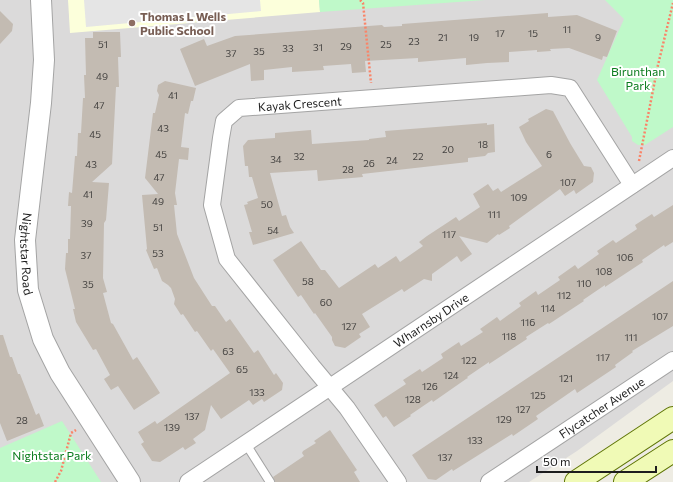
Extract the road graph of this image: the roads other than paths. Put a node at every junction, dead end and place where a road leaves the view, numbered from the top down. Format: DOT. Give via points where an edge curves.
graph roads {
  1 [pos="41,0"];
  2 [pos="673,158"];
  3 [pos="632,185"];
  4 [pos="673,360"];
  5 [pos="329,387"];
  6 [pos="673,418"];
  7 [pos="246,444"];
  8 [pos="673,451"];
  9 [pos="130,482"];
  10 [pos="188,482"];
  11 [pos="270,482"];
  12 [pos="398,482"];
  13 [pos="489,482"];
  14 [pos="576,482"];
  15 [pos="625,482"];
  1 -- 9 [label="street, Nightstar Road" via="44,60 25,240 28,290 43,339 60,373"];
  2 -- 3 [label="street, Wharnsby Drive"];
  3 -- 5 [label="street, Wharnsby Drive"];
  3 -- 5 [label="street, Kayak Crescent" via="570,88 551,85 240,108 224,121 212,206 227,259"];
  4 -- 13 [label="street, Flycatcher Avenue"];
  5 -- 7 [label="street, Wharnsby Drive"];
  5 -- 12 [label="street" via="347,408"];
  6 -- 14 [label="main road"];
  7 -- 10 [label="street, Wharnsby Drive"];
  7 -- 11 [label="lane"];
  8 -- 15 [label="main road"];
}
